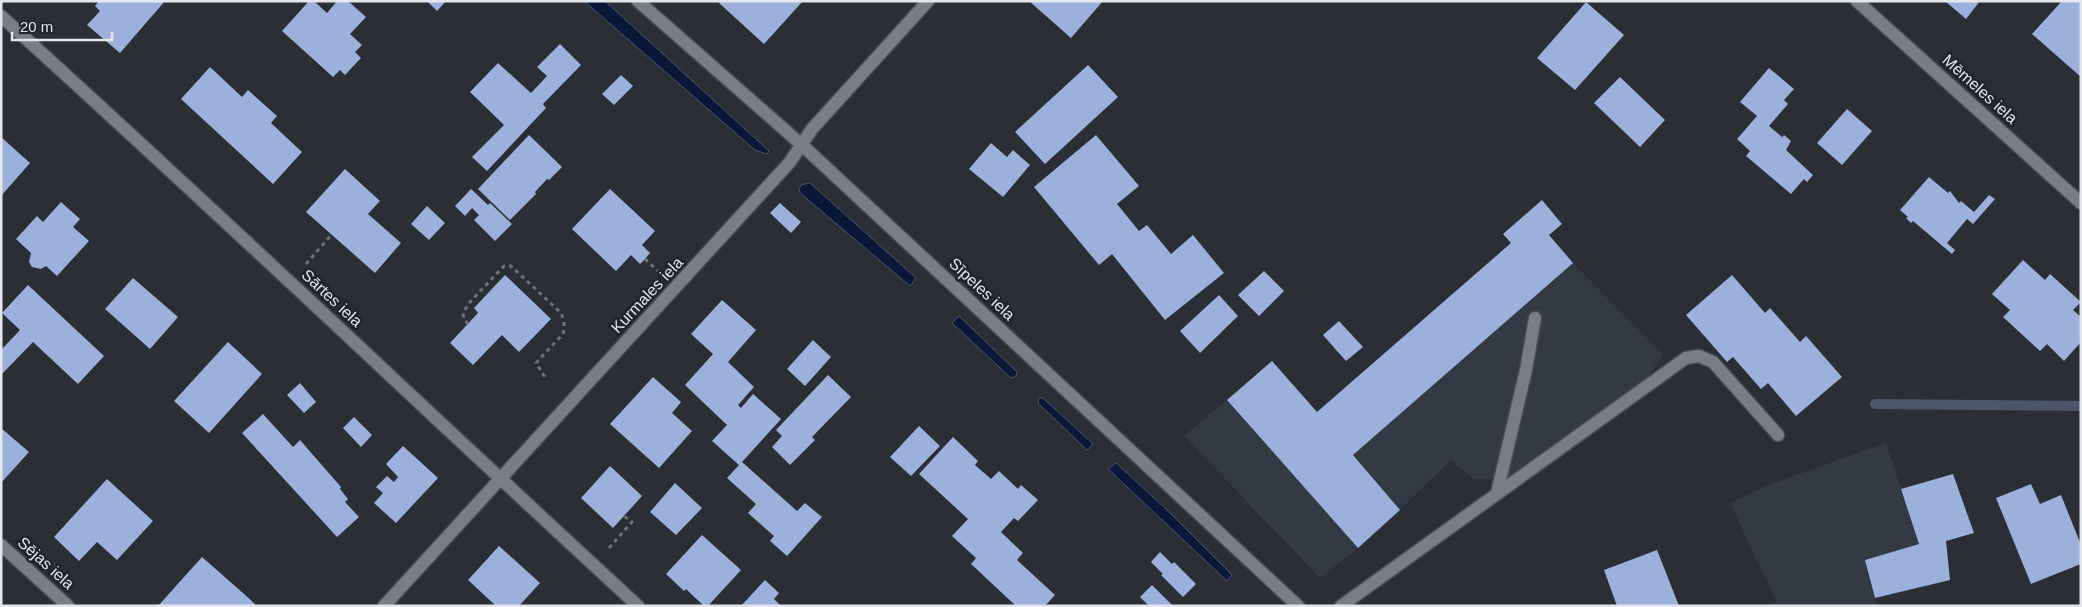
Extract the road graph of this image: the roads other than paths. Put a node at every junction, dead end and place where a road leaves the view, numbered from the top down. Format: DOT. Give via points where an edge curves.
graph roads {
  1 [pos="638,1"];
  2 [pos="928,1"];
  3 [pos="1857,1"];
  4 [pos="1,16"];
  5 [pos="802,145"];
  6 [pos="2081,203"];
  7 [pos="1534,318"];
  8 [pos="1778,435"];
  9 [pos="500,479"];
  10 [pos="1497,493"];
  11 [pos="1,545"];
  12 [pos="68,606"];
  13 [pos="384,606"];
  14 [pos="638,606"];
  15 [pos="1298,606"];
  16 [pos="1340,606"];
  1 -- 5 [label="street, Sīpeles iela"];
  2 -- 5 [label="street, Kurmales iela" via="812,129"];
  3 -- 6 [label="street, Mēmeles iela"];
  4 -- 9 [label="street, Sārtes iela"];
  5 -- 9 [label="street, Kurmales iela" via="790,162"];
  5 -- 15 [label="street, Sīpeles iela"];
  7 -- 10 [label="street" via="1526,370"];
  8 -- 10 [label="street" via="1713,362 1699,356 1686,358"];
  9 -- 13 [label="street, Kurmales iela"];
  9 -- 14 [label="street, Sārtes iela"];
  10 -- 16 [label="street"];
  11 -- 12 [label="street, Sējas iela"];
}
